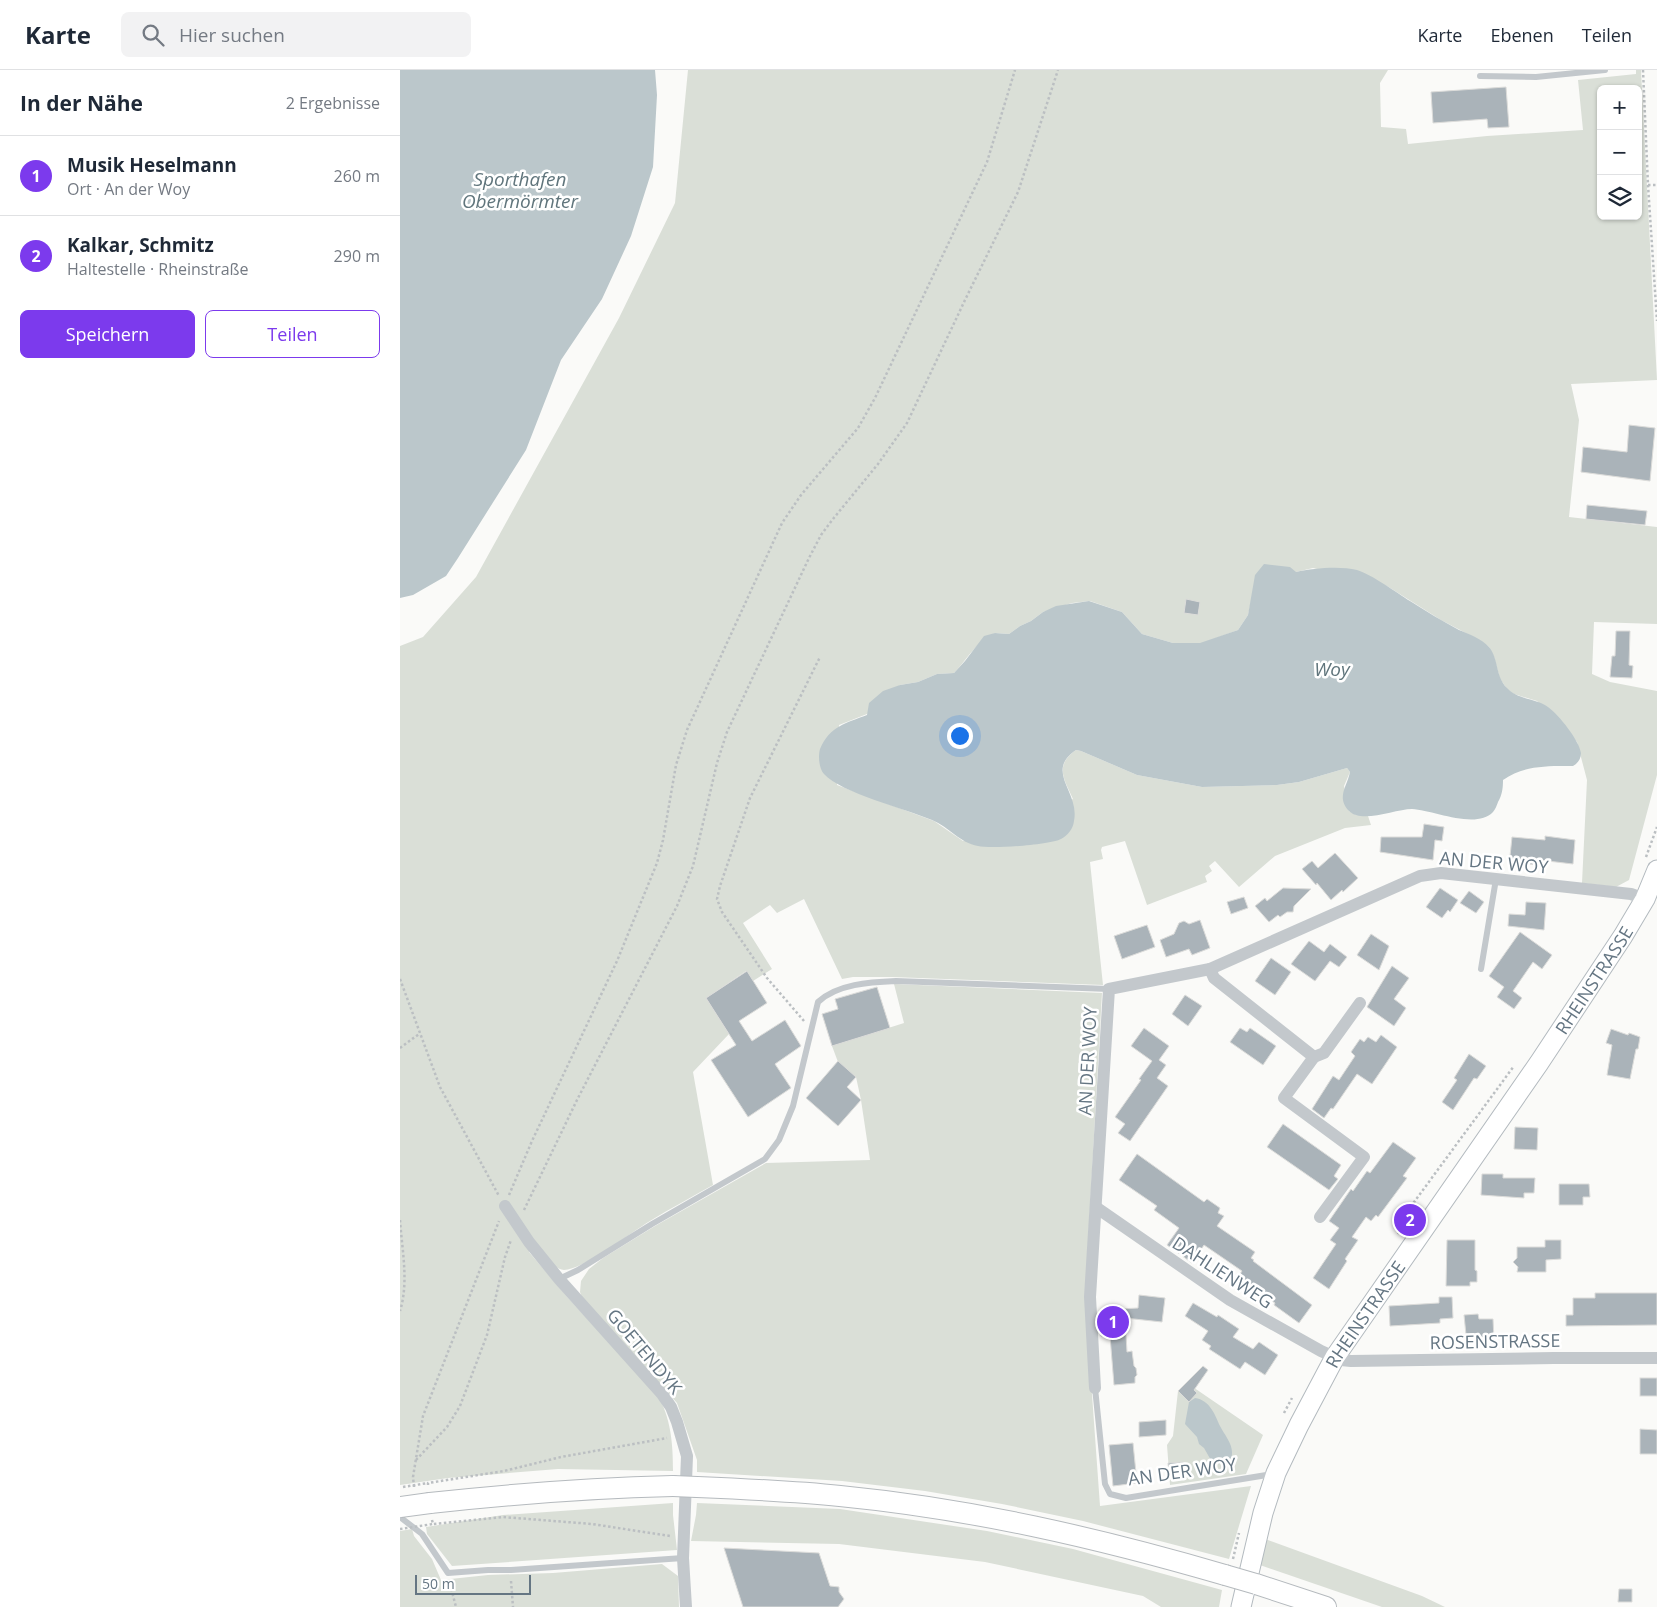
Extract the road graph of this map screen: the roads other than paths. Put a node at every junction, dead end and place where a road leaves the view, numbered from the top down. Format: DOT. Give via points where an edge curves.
graph roads {
  1 [pos="1605,70"];
  2 [pos="1480,76"];
  3 [pos="1496,879"];
  4 [pos="1651,880"];
  5 [pos="1210,969"];
  6 [pos="1481,969"];
  7 [pos="1109,989"];
  8 [pos="1360,1003"];
  9 [pos="1314,1057"];
  10 [pos="505,1206"];
  11 [pos="1096,1208"];
  12 [pos="1320,1217"];
  13 [pos="559,1279"];
  14 [pos="1335,1357"];
  15 [pos="1657,1358"];
  16 [pos="1095,1388"];
  17 [pos="1276,1473"];
  18 [pos="418,1497"];
  19 [pos="400,1517"];
  20 [pos="684,1558"];
  21 [pos="686,1607"];
  22 [pos="1240,1607"];
  23 [pos="1326,1607"];
  1 -- 2 [label="lane" via="1536,77"];
  3 -- 4 [label="street, AN DER WOY" via="1630,894"];
  3 -- 5 [label="street, AN DER WOY" via="1441,873 1420,876"];
  3 -- 6 [label="lane"];
  4 -- 14 [label="main road, RHEINSTRASSE" via="1623,936 1539,1063"];
  5 -- 7 [label="street, AN DER WOY"];
  5 -- 9 [label="street" via="1214,978"];
  7 -- 11 [label="street, AN DER WOY"];
  7 -- 13 [label="lane" via="876,982 826,994 818,1002 793,1106 778,1140 765,1159"];
  8 -- 9 [label="street" via="1324,1053"];
  9 -- 12 [label="street" via="1284,1098 1364,1157"];
  10 -- 13 [label="street, GOETENDYK"];
  11 -- 14 [label="street, DAHLIENWEG" via="1230,1300"];
  11 -- 16 [label="street, AN DER WOY" via="1090,1297"];
  13 -- 20 [label="street, GOETENDYK" via="671,1407 687,1456"];
  14 -- 15 [label="street, ROSENSTRASSE" via="1351,1361"];
  14 -- 17 [label="main road, RHEINSTRASSE"];
  16 -- 17 [label="lane, AN DER WOY" via="1104,1484 1110,1494 1126,1498"];
  17 -- 22 [label="main road, RHEINSTRASSE"];
  18 -- 23 [label="main road, bridge" via="673,1486 841,1496 956,1511 1070,1533 1225,1575"];
  19 -- 20 [label="lane" via="422,1534 448,1573"];
  20 -- 21 [label="street, GOETENDYK"];
}
